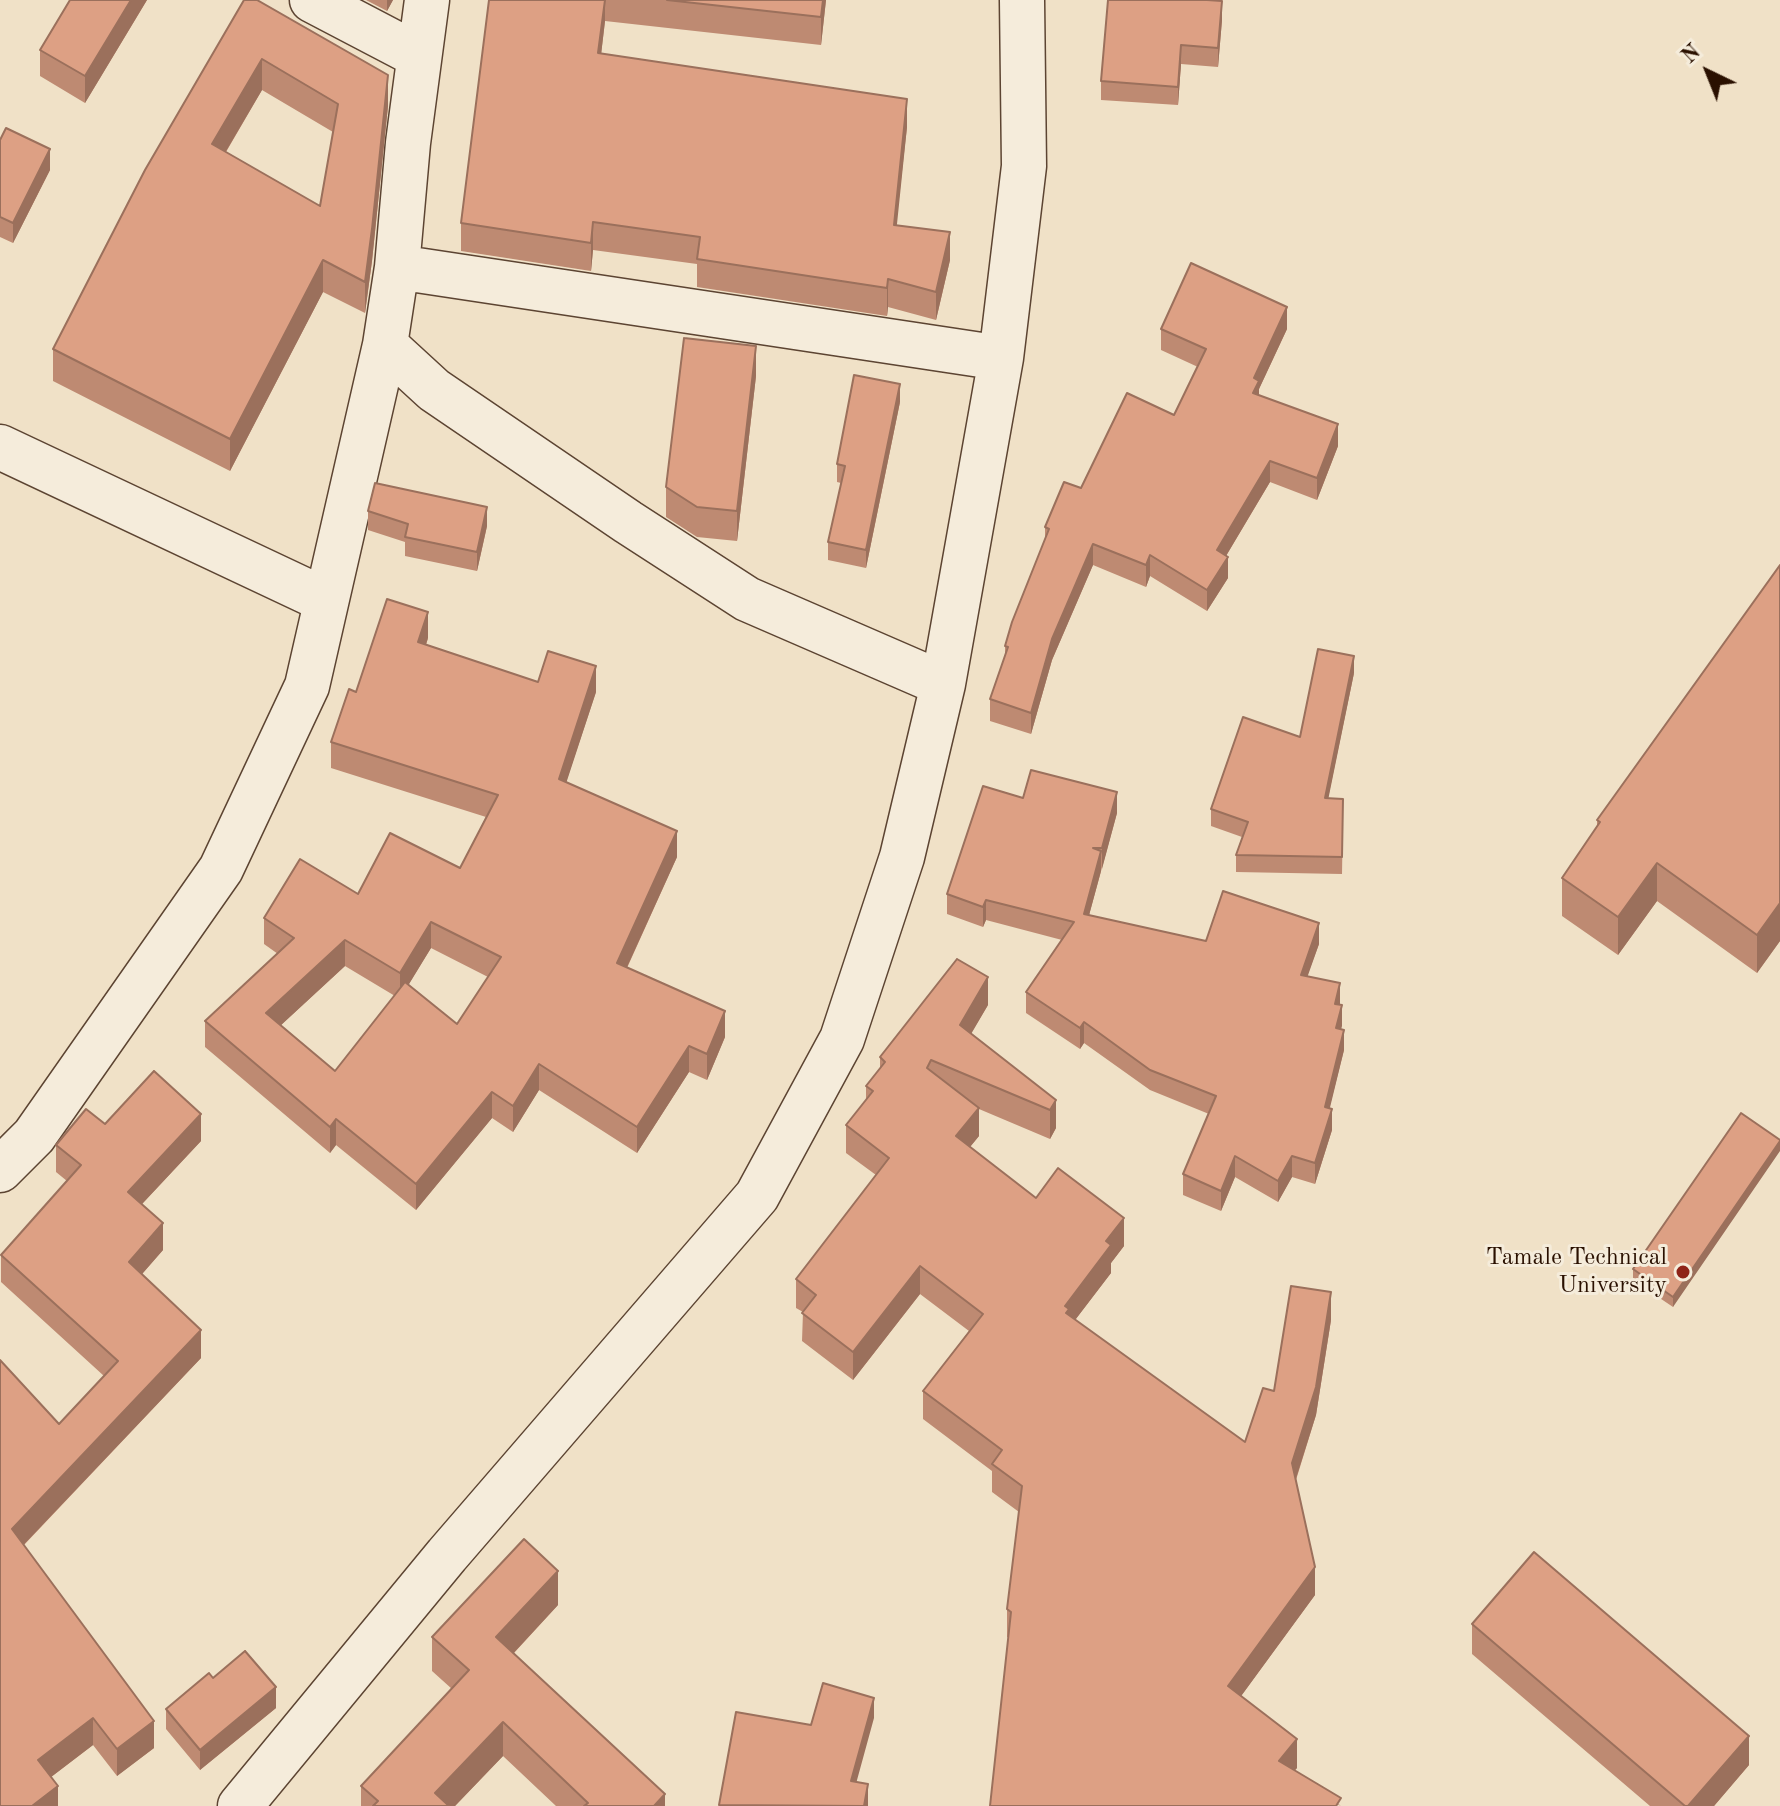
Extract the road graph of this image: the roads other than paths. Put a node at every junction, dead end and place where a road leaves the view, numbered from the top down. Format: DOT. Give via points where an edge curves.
graph roads {
  1 [pos="312,0"];
  2 [pos="427,0"];
  3 [pos="1022,0"];
  4 [pos="419,56"];
  5 [pos="397,267"];
  6 [pos="385,345"];
  7 [pos="1001,358"];
  8 [pos="0,447"];
  9 [pos="325,600"];
  10 [pos="943,684"];
  11 [pos="0,1170"];
  12 [pos="240,1806"];
  1 -- 4 [label="street"];
  2 -- 4 [label="street"];
  3 -- 7 [label="street" via="1024,166"];
  4 -- 5 [label="street"];
  5 -- 6 [label="street"];
  5 -- 7 [label="street"];
  6 -- 9 [label="street"];
  6 -- 10 [label="street" via="434,390 747,599"];
  7 -- 10 [label="street"];
  8 -- 9 [label="street"];
  9 -- 11 [label="street" via="307,686 221,869 34,1136"];
  10 -- 12 [label="street" via="902,857 842,1039 757,1196 447,1555"];
}
